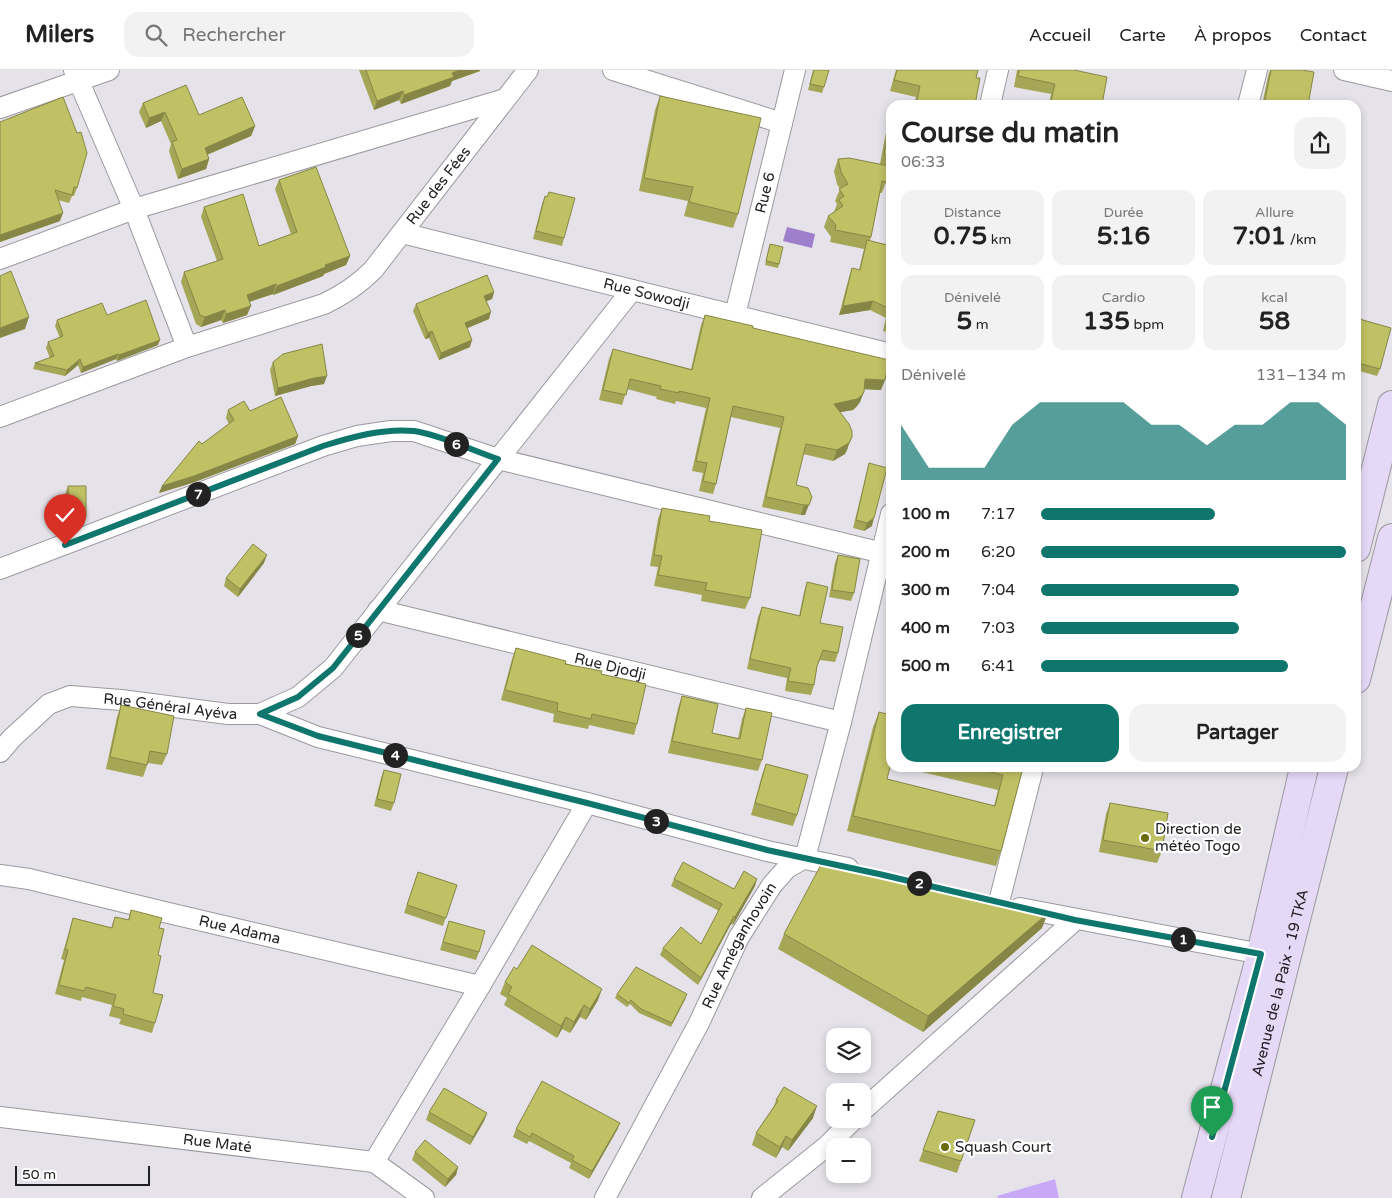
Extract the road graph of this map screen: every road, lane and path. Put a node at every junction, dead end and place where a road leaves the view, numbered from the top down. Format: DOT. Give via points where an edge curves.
graph roads {
  1 [pos="109,70"];
  2 [pos="528,70"];
  3 [pos="613,70"];
  4 [pos="795,70"];
  5 [pos="998,70"];
  6 [pos="1257,70"];
  7 [pos="1344,70"];
  8 [pos="77,76"];
  9 [pos="1392,81"];
  10 [pos="506,99"];
  11 [pos="991,100"];
  12 [pos="1249,100"];
  13 [pos="0,108"];
  14 [pos="782,123"];
  15 [pos="134,209"];
  16 [pos="402,233"];
  17 [pos="0,259"];
  18 [pos="632,290"];
  19 [pos="736,315"];
  20 [pos="186,346"];
  21 [pos="886,353"];
  22 [pos="1392,405"];
  23 [pos="0,417"];
  24 [pos="498,459"];
  25 [pos="1361,528"];
  26 [pos="1392,538"];
  27 [pos="886,553"];
  28 [pos="886,557"];
  29 [pos="0,569"];
  30 [pos="378,610"];
  31 [pos="1361,657"];
  32 [pos="260,714"];
  33 [pos="842,722"];
  34 [pos="4,744"];
  35 [pos="1033,772"];
  36 [pos="1303,772"];
  37 [pos="1333,772"];
  38 [pos="587,803"];
  39 [pos="805,858"];
  40 [pos="870,872"];
  41 [pos="0,875"];
  42 [pos="1075,920"];
  43 [pos="1261,954"];
  44 [pos="480,986"];
  45 [pos="871,1103"];
  46 [pos="0,1117"];
  47 [pos="844,1128"];
  48 [pos="374,1162"];
  49 [pos="424,1198"];
  50 [pos="605,1198"];
  51 [pos="762,1198"];
  52 [pos="1196,1198"];
  53 [pos="1226,1198"];
  1 -- 8 [label="street"];
  2 -- 10 [label="street, Rue des Fées"];
  3 -- 14 [label="street"];
  4 -- 14 [label="street, Rue 6"];
  5 -- 11 [label="street"];
  6 -- 12 [label="street"];
  7 -- 9 [label="street"];
  8 -- 13 [label="street"];
  8 -- 15 [label="street"];
  10 -- 15 [label="street"];
  10 -- 16 [label="street, Rue des Fées"];
  14 -- 19 [label="street, Rue 6"];
  15 -- 17 [label="street"];
  15 -- 20 [label="street"];
  16 -- 18 [label="street, Rue Sowodji"];
  16 -- 20 [label="street, Rue des Fées" via="373,270 342,296"];
  18 -- 19 [label="street, Rue Sowodji"];
  18 -- 24 [label="street"];
  19 -- 21 [label="street, Rue Sowodji"];
  20 -- 23 [label="street, Rue des Fées"];
  22 -- 25 [label="main road"];
  24 -- 27 [label="street"];
  24 -- 29 [label="street" via="414,431 357,436"];
  24 -- 30 [label="street"];
  26 -- 31 [label="main road"];
  28 -- 33 [label="street"];
  30 -- 32 [label="street" via="333,668 316,683 298,697"];
  30 -- 33 [label="street, Rue Djodji"];
  32 -- 34 [label="street, Rue Général Ayéva" via="228,714 70,696 49,704"];
  32 -- 38 [label="street, Rue Général Ayéva" via="318,736"];
  33 -- 39 [label="street"];
  35 -- 42 [label="street" via="990,900"];
  36 -- 43 [label="main road, Avenue de la Paix - 19 TKA"];
  37 -- 53 [label="main road, Avenue de la Paix - 19 TKA"];
  38 -- 39 [label="street, Rue Général Ayéva"];
  38 -- 44 [label="street"];
  39 -- 40 [label="street, Rue Général Ayéva"];
  39 -- 50 [label="street, Rue Améganhovoin" via="787,868 772,884 739,937 699,1023"];
  41 -- 44 [label="street, Rue Adama" via="29,879"];
  42 -- 43 [label="street"];
  42 -- 45 [label="street"];
  43 -- 52 [label="main road, Avenue de la Paix - 19 TKA"];
  44 -- 48 [label="street"];
  46 -- 48 [label="street, Rue Maté"];
  47 -- 51 [label="street"];
  48 -- 49 [label="street, Rue Maté"];
}
